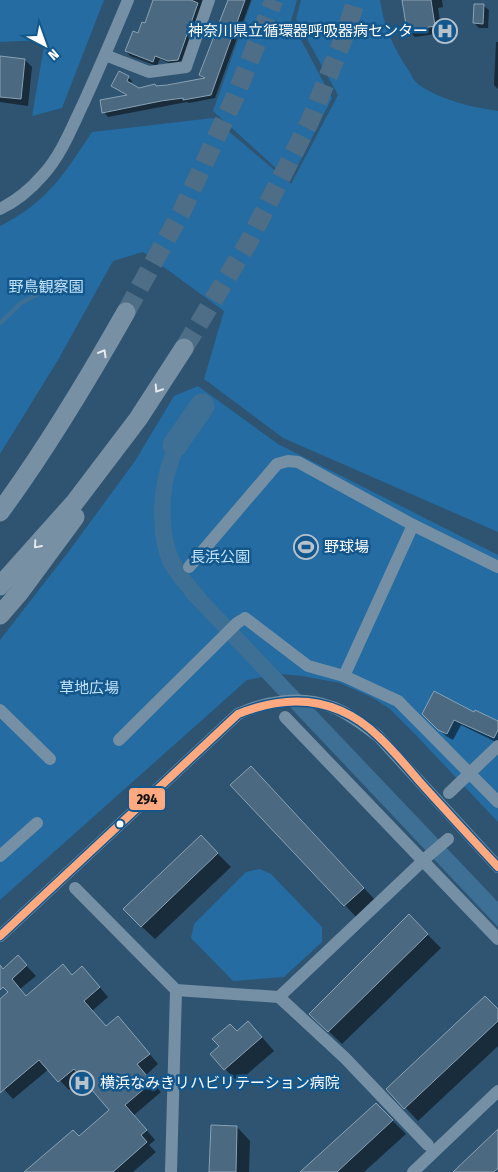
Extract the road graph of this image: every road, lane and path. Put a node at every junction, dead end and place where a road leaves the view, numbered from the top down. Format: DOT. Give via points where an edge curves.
graph roads {
  1 [pos="128,0"];
  2 [pos="209,0"];
  3 [pos="105,55"];
  4 [pos="0,209"];
  5 [pos="126,312"];
  6 [pos="184,348"];
  7 [pos="85,384"];
  8 [pos="138,419"];
  9 [pos="0,495"];
  10 [pos="0,512"];
  11 [pos="413,525"];
  12 [pos="189,567"];
  13 [pos="498,568"];
  14 [pos="0,586"];
  15 [pos="0,615"];
  16 [pos="344,676"];
  17 [pos="0,710"];
  18 [pos="285,717"];
  19 [pos="119,740"];
  20 [pos="498,746"];
  21 [pos="50,759"];
  22 [pos="471,773"];
  23 [pos="449,793"];
  24 [pos="498,802"];
  25 [pos="37,823"];
  26 [pos="448,839"];
  27 [pos="0,856"];
  28 [pos="425,858"];
  29 [pos="498,867"];
  30 [pos="75,888"];
  31 [pos="0,936"];
  32 [pos="498,939"];
  33 [pos="176,990"];
  34 [pos="279,997"];
  35 [pos="498,1090"];
  36 [pos="428,1145"];
  37 [pos="171,1172"];
  38 [pos="412,1172"];
  1 -- 3 [label="street"];
  2 -- 3 [label="street" via="186,67 149,72"];
  3 -- 4 [label="street" via="75,122 52,163 43,176 14,202"];
  7 -- 5 [label="highway, one-way"];
  6 -- 8 [label="highway, one-way"];
  7 -- 9 [label="highway"];
  7 -- 10 [label="highway"];
  8 -- 14 [label="highway, one-way" via="75,502"];
  8 -- 15 [label="highway" via="59,540"];
  11 -- 12 [label="street" via="298,462 288,461 277,464"];
  11 -- 13 [label="street"];
  11 -- 16 [label="street"];
  16 -- 19 [label="street" via="308,666 246,618 237,623"];
  16 -- 22 [label="street" via="398,701"];
  17 -- 21 [label="street"];
  18 -- 28 [label="street"];
  20 -- 22 [label="street"];
  22 -- 23 [label="street"];
  22 -- 24 [label="street"];
  25 -- 27 [label="street"];
  26 -- 28 [label="street"];
  28 -- 32 [label="street"];
  28 -- 34 [label="street"];
  29 -- 31 [label="street" via="378,736 333,707 314,702 272,702 238,714"];
  30 -- 33 [label="street"];
  33 -- 34 [label="street"];
  33 -- 37 [label="street"];
  34 -- 36 [label="street" via="345,1058"];
  35 -- 38 [label="street"];
}
